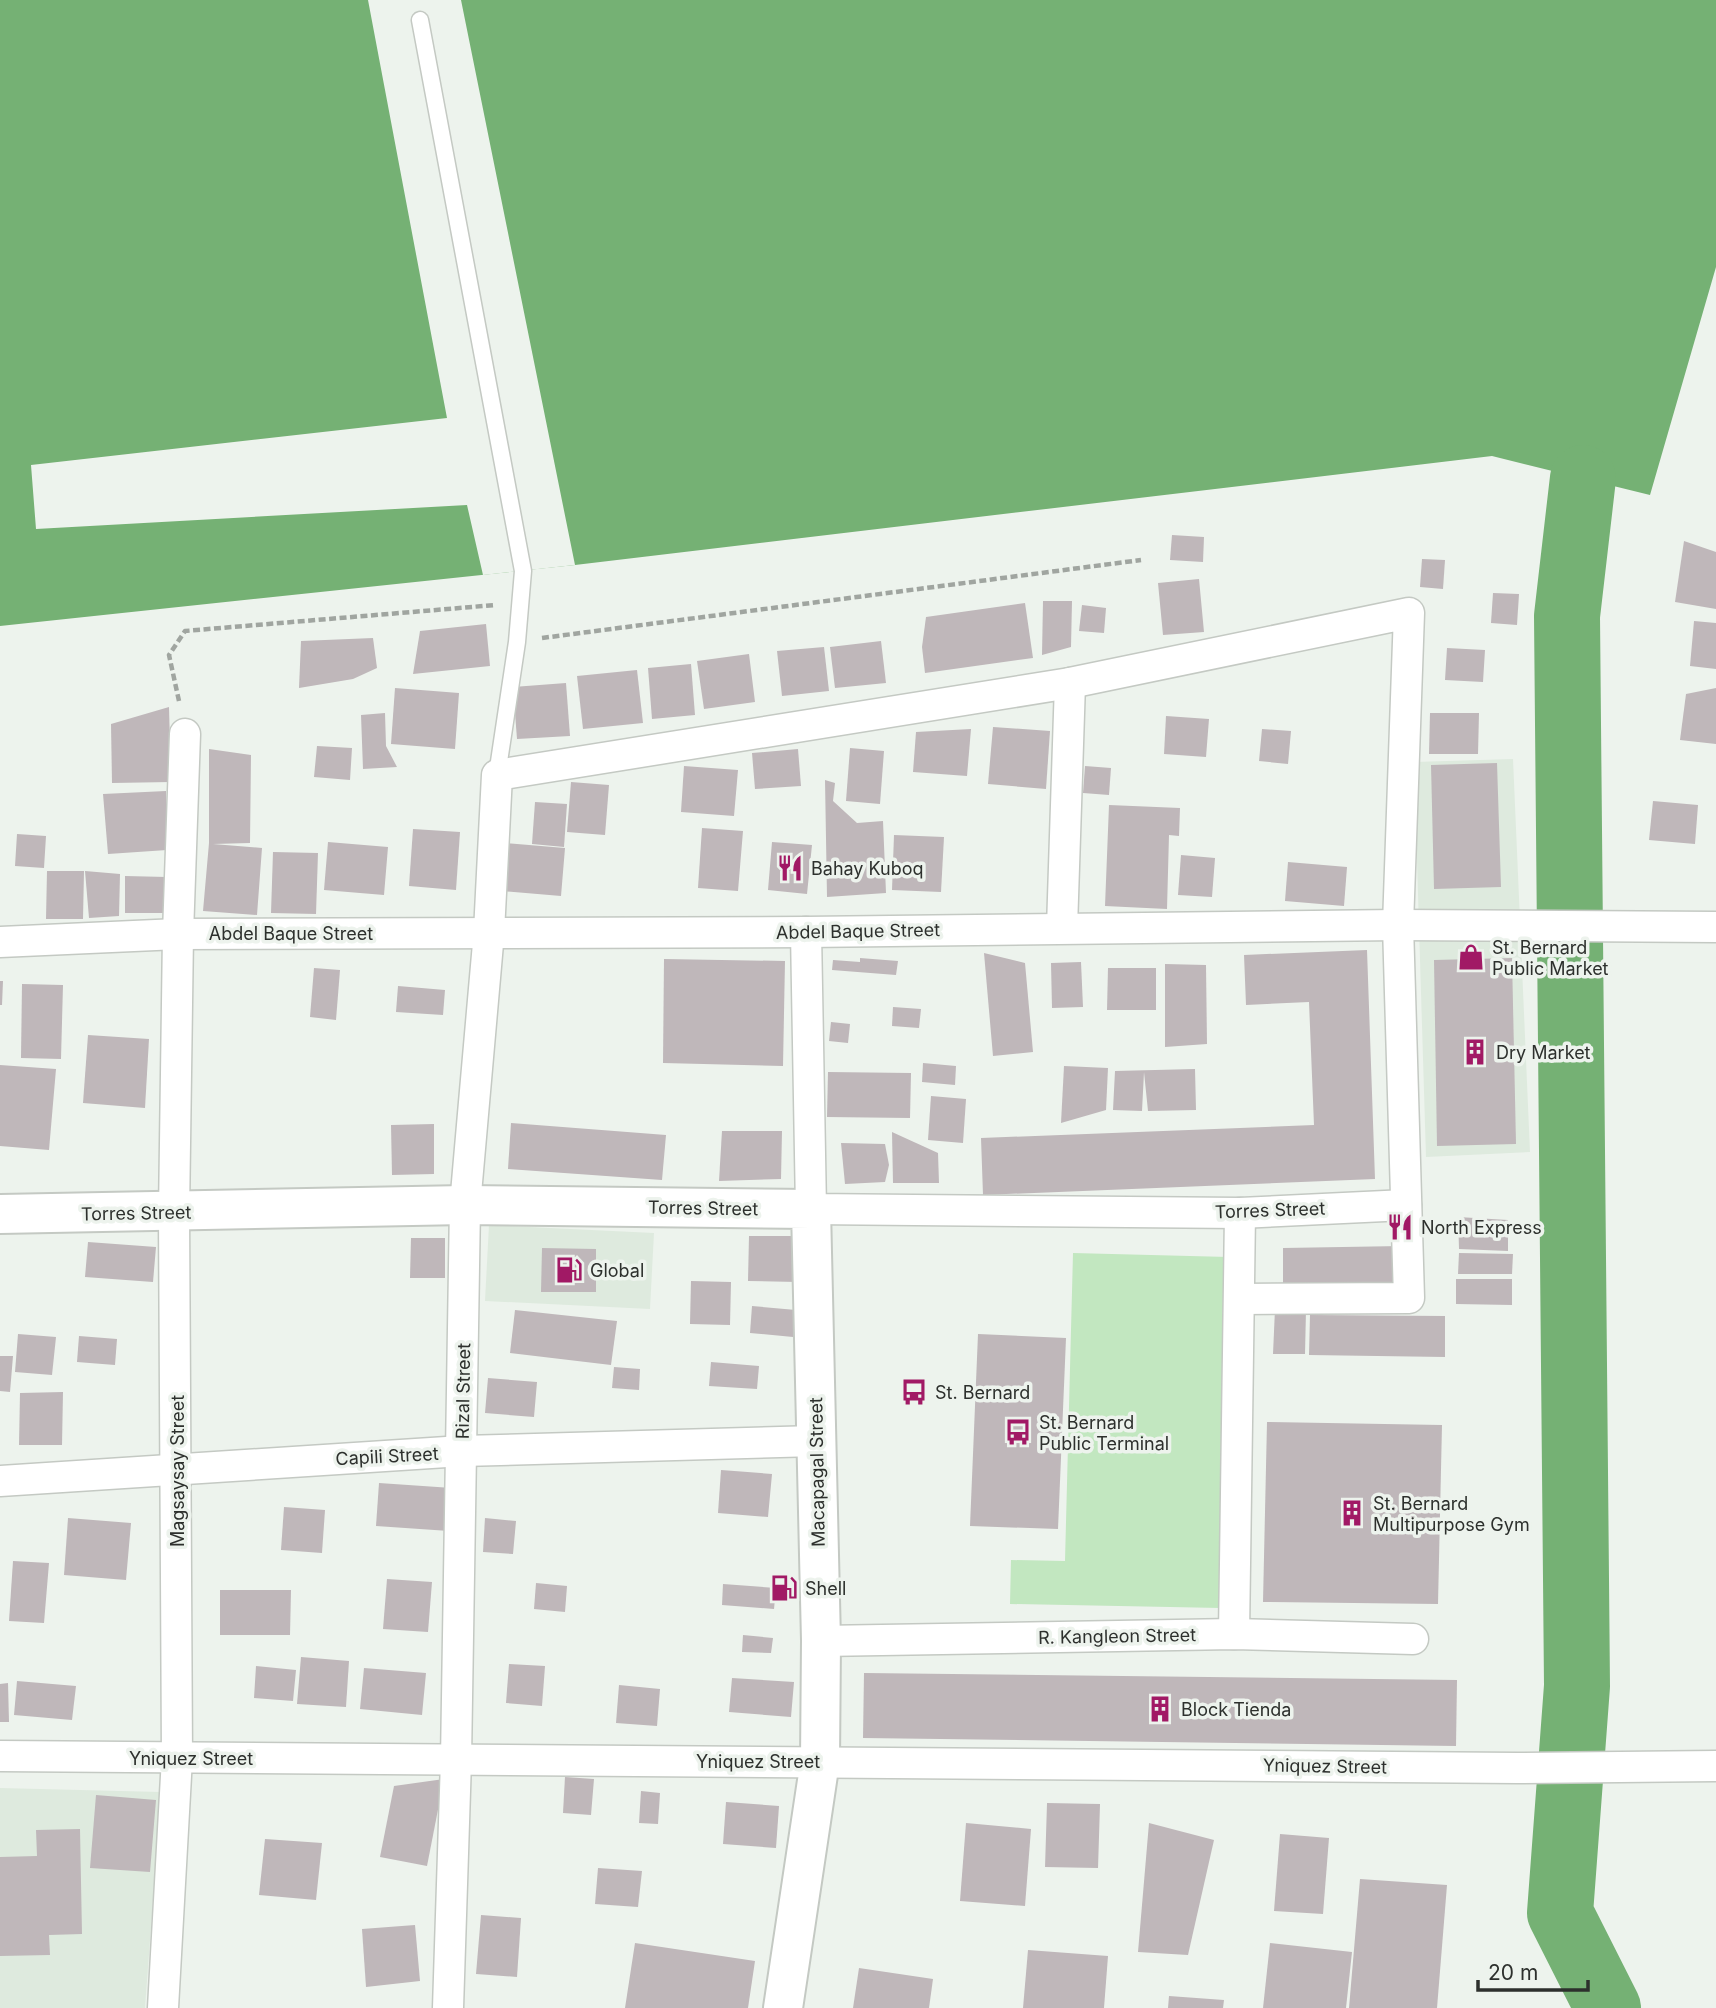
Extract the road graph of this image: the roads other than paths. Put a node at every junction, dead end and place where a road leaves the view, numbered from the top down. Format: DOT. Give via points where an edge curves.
graph roads {
  1 [pos="420,20"];
  2 [pos="1070,683"];
  3 [pos="186,734"];
  4 [pos="497,775"];
  5 [pos="1398,925"];
  6 [pos="1716,927"];
  7 [pos="1062,929"];
  8 [pos="489,932"];
  9 [pos="806,932"];
  10 [pos="178,934"];
  11 [pos="0,942"];
  12 [pos="465,1205"];
  13 [pos="1406,1205"];
  14 [pos="811,1209"];
  15 [pos="174,1213"];
  16 [pos="1240,1213"];
  17 [pos="0,1214"];
  18 [pos="1241,1299"];
  19 [pos="816,1441"];
  20 [pos="462,1451"];
  21 [pos="178,1468"];
  22 [pos="0,1481"];
  23 [pos="1234,1634"];
  24 [pos="1413,1639"];
  25 [pos="821,1641"];
  26 [pos="0,1756"];
  27 [pos="177,1758"];
  28 [pos="456,1760"];
  29 [pos="820,1761"];
  30 [pos="1716,1766"];
  31 [pos="163,2008"];
  32 [pos="448,2008"];
  33 [pos="783,2008"];
  1 -- 4 [label="lane" via="523,570"];
  2 -- 4 [label="street"];
  2 -- 5 [label="street" via="1409,613"];
  2 -- 7 [label="street"];
  3 -- 10 [label="street, Magsaysay Street"];
  4 -- 8 [label="street, Rizal Street"];
  5 -- 6 [label="street, Abdel Baque Street"];
  5 -- 7 [label="street, Abdel Baque Street"];
  5 -- 13 [label="street"];
  7 -- 9 [label="street, Abdel Baque Street"];
  8 -- 9 [label="street, Abdel Baque Street"];
  8 -- 10 [label="street, Abdel Baque Street"];
  8 -- 12 [label="street, Rizal Street"];
  9 -- 14 [label="street, Macapagal Street"];
  10 -- 11 [label="street, Abdel Baque Street"];
  10 -- 15 [label="street, Magsaysay Street"];
  12 -- 14 [label="street, Torres Street"];
  12 -- 15 [label="street, Torres Street"];
  12 -- 20 [label="street, Rizal Street"];
  13 -- 16 [label="street, Torres Street"];
  13 -- 18 [label="street" via="1409,1298"];
  14 -- 16 [label="street, Torres Street"];
  14 -- 19 [label="street, Macapagal Street"];
  15 -- 17 [label="street, Torres Street"];
  15 -- 21 [label="street, Magsaysay Street"];
  16 -- 18 [label="street"];
  18 -- 23 [label="street"];
  19 -- 20 [label="street, Capili Street"];
  19 -- 25 [label="street, Macapagal Street"];
  20 -- 21 [label="street, Capili Street"];
  20 -- 28 [label="street, Rizal Street"];
  21 -- 22 [label="street, Capili Street"];
  21 -- 27 [label="street, Magsaysay Street"];
  23 -- 24 [label="street, R. Kangleon Street"];
  23 -- 25 [label="street, R. Kangleon Street"];
  25 -- 29 [label="street, Macapagal Street"];
  26 -- 27 [label="street, Yniquez Street"];
  27 -- 28 [label="street, Yniquez Street"];
  27 -- 31 [label="street, Magsaysay Street"];
  28 -- 29 [label="street, Yniquez Street"];
  28 -- 32 [label="street, Rizal Street"];
  29 -- 30 [label="street, Yniquez Street" via="1517,1769"];
  29 -- 33 [label="street, Macapagal Street"];
}
